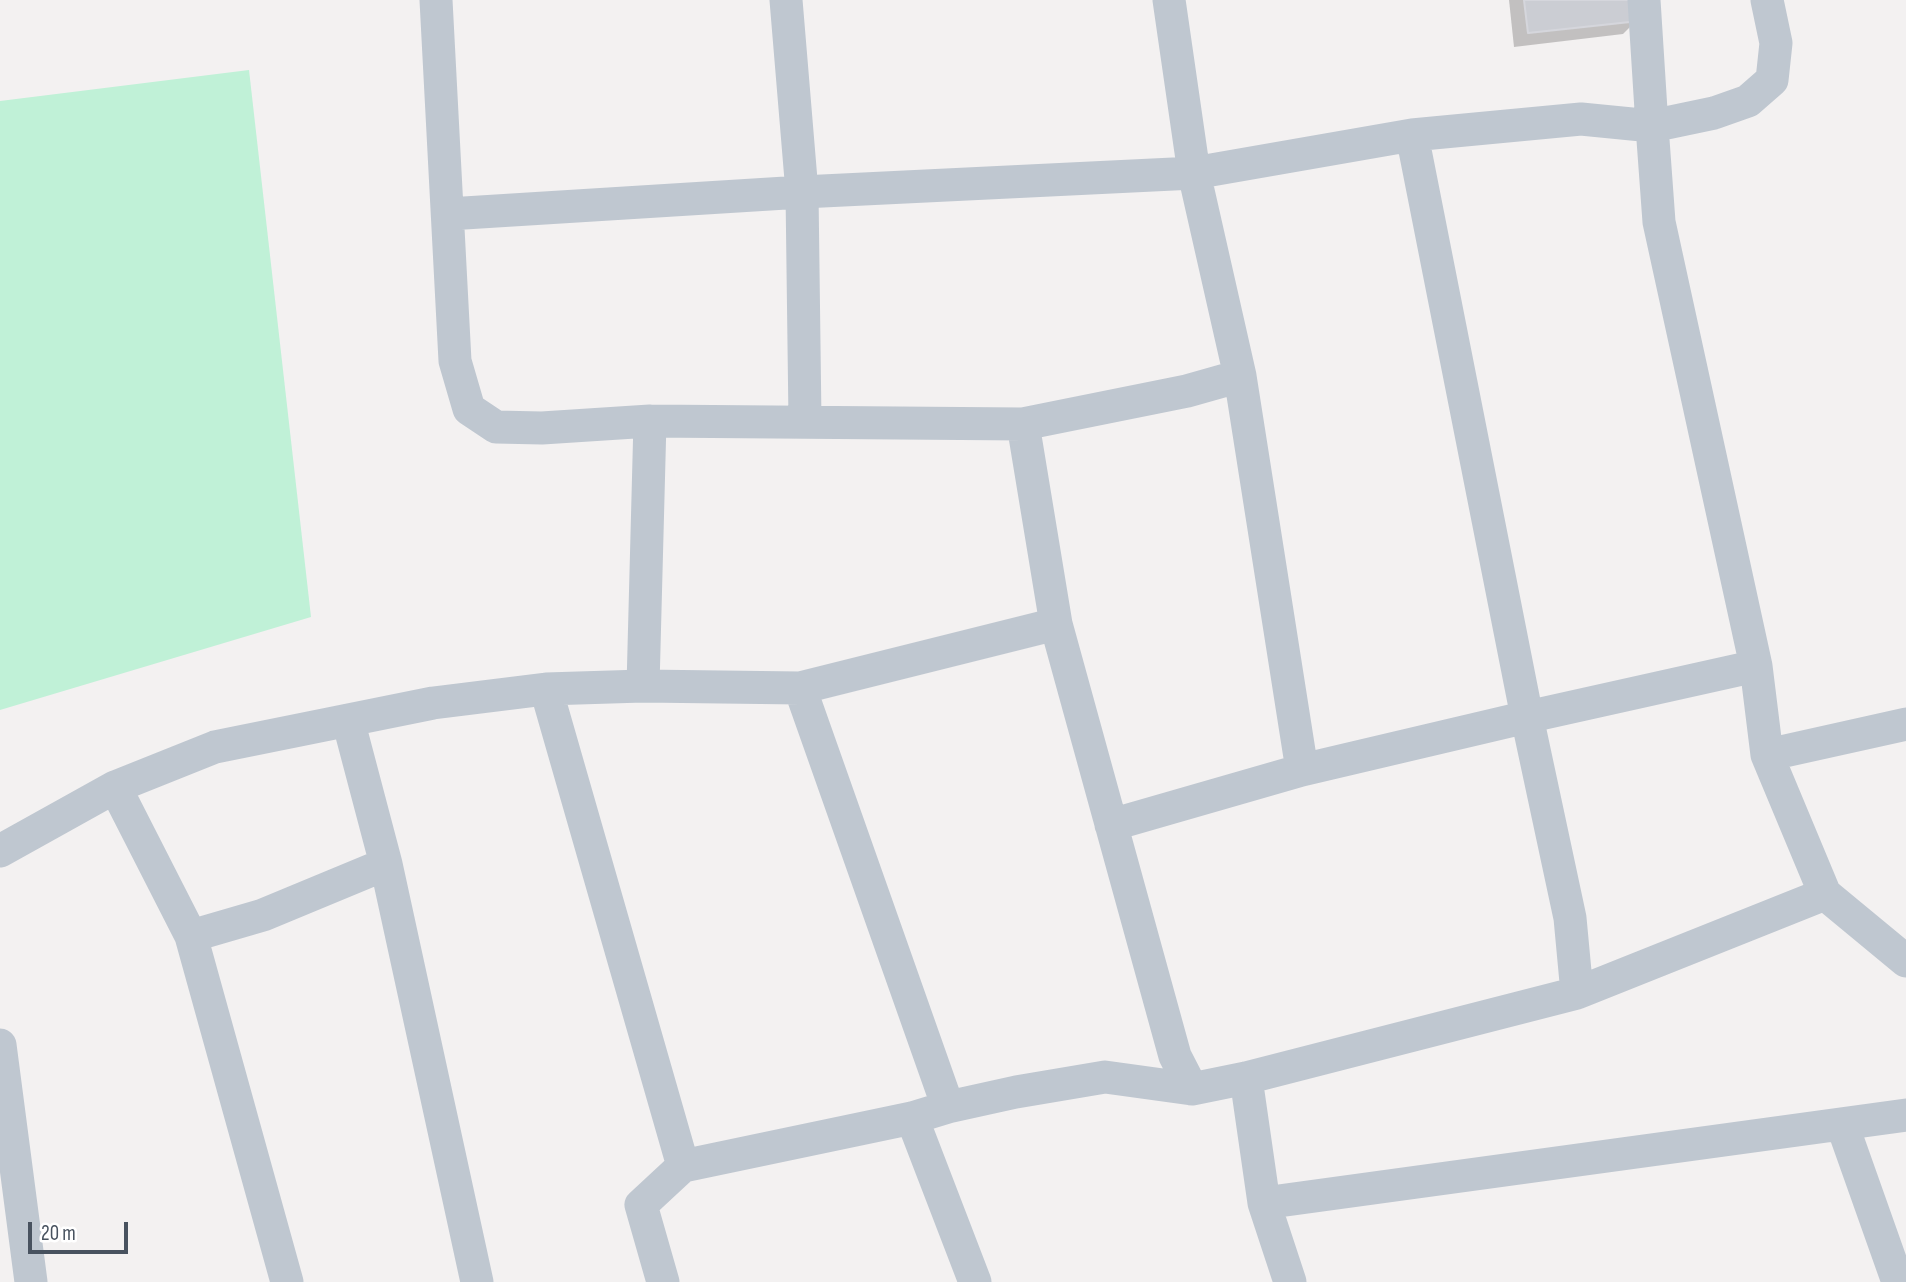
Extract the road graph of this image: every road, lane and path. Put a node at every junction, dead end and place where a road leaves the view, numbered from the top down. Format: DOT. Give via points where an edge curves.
graph roads {
  1 [pos="436,0"];
  2 [pos="786,0"];
  3 [pos="1169,0"];
  4 [pos="1644,0"];
  5 [pos="1767,0"];
  6 [pos="1652,126"];
  7 [pos="1412,135"];
  8 [pos="1194,173"];
  9 [pos="802,192"];
  10 [pos="448,214"];
  11 [pos="1240,376"];
  12 [pos="650,421"];
  13 [pos="805,421"];
  14 [pos="1023,424"];
  15 [pos="1056,624"];
  16 [pos="1756,666"];
  17 [pos="643,686"];
  18 [pos="800,688"];
  19 [pos="546,689"];
  20 [pos="1527,717"];
  21 [pos="348,720"];
  22 [pos="1906,724"];
  23 [pos="1767,755"];
  24 [pos="1302,770"];
  25 [pos="115,787"];
  26 [pos="1111,825"];
  27 [pos="0,851"];
  28 [pos="386,864"];
  29 [pos="1825,894"];
  30 [pos="191,936"];
  31 [pos="1906,961"];
  32 [pos="1577,993"];
  33 [pos="0,1045"];
  34 [pos="1246,1077"];
  35 [pos="1192,1089"];
  36 [pos="948,1107"];
  37 [pos="1906,1115"];
  38 [pos="912,1118"];
  39 [pos="1842,1124"];
  40 [pos="683,1166"];
  41 [pos="1264,1203"];
  42 [pos="31,1282"];
  43 [pos="287,1282"];
  44 [pos="477,1282"];
  45 [pos="663,1282"];
  46 [pos="975,1282"];
  47 [pos="1290,1282"];
  48 [pos="1898,1282"];
  1 -- 10 [label="street"];
  2 -- 9 [label="street"];
  3 -- 8 [label="street"];
  4 -- 6 [label="street"];
  5 -- 6 [label="street" via="1776,43 1772,80 1748,101"];
  6 -- 7 [label="street" via="1581,119"];
  6 -- 16 [label="street" via="1659,222"];
  7 -- 8 [label="street"];
  7 -- 20 [label="street"];
  8 -- 9 [label="street"];
  8 -- 11 [label="street"];
  9 -- 10 [label="street"];
  9 -- 13 [label="street"];
  10 -- 12 [label="street" via="455,361 468,409 496,427"];
  11 -- 14 [label="street"];
  11 -- 24 [label="street"];
  12 -- 13 [label="street"];
  12 -- 17 [label="street"];
  13 -- 14 [label="street"];
  14 -- 15 [label="street"];
  15 -- 18 [label="street"];
  15 -- 26 [label="street"];
  16 -- 20 [label="street"];
  16 -- 23 [label="street"];
  17 -- 18 [label="street"];
  17 -- 19 [label="street"];
  18 -- 36 [label="street"];
  19 -- 21 [label="street" via="433,703"];
  19 -- 40 [label="street"];
  20 -- 24 [label="street"];
  20 -- 32 [label="street" via="1570,918"];
  21 -- 25 [label="street" via="215,747"];
  21 -- 28 [label="street"];
  22 -- 23 [label="street"];
  23 -- 29 [label="street"];
  24 -- 26 [label="street"];
  25 -- 27 [label="street"];
  25 -- 30 [label="street"];
  26 -- 35 [label="street" via="1175,1055"];
  28 -- 30 [label="street" via="263,915"];
  28 -- 44 [label="street"];
  29 -- 31 [label="street"];
  29 -- 32 [label="street"];
  30 -- 43 [label="street"];
  32 -- 34 [label="street"];
  33 -- 42 [label="street"];
  34 -- 35 [label="street"];
  34 -- 41 [label="street"];
  35 -- 36 [label="street" via="1105,1077"];
  36 -- 38 [label="street"];
  37 -- 39 [label="street"];
  38 -- 40 [label="street"];
  38 -- 46 [label="street"];
  39 -- 41 [label="street"];
  39 -- 48 [label="street"];
  40 -- 45 [label="street" via="641,1205"];
  41 -- 47 [label="street"];
}
